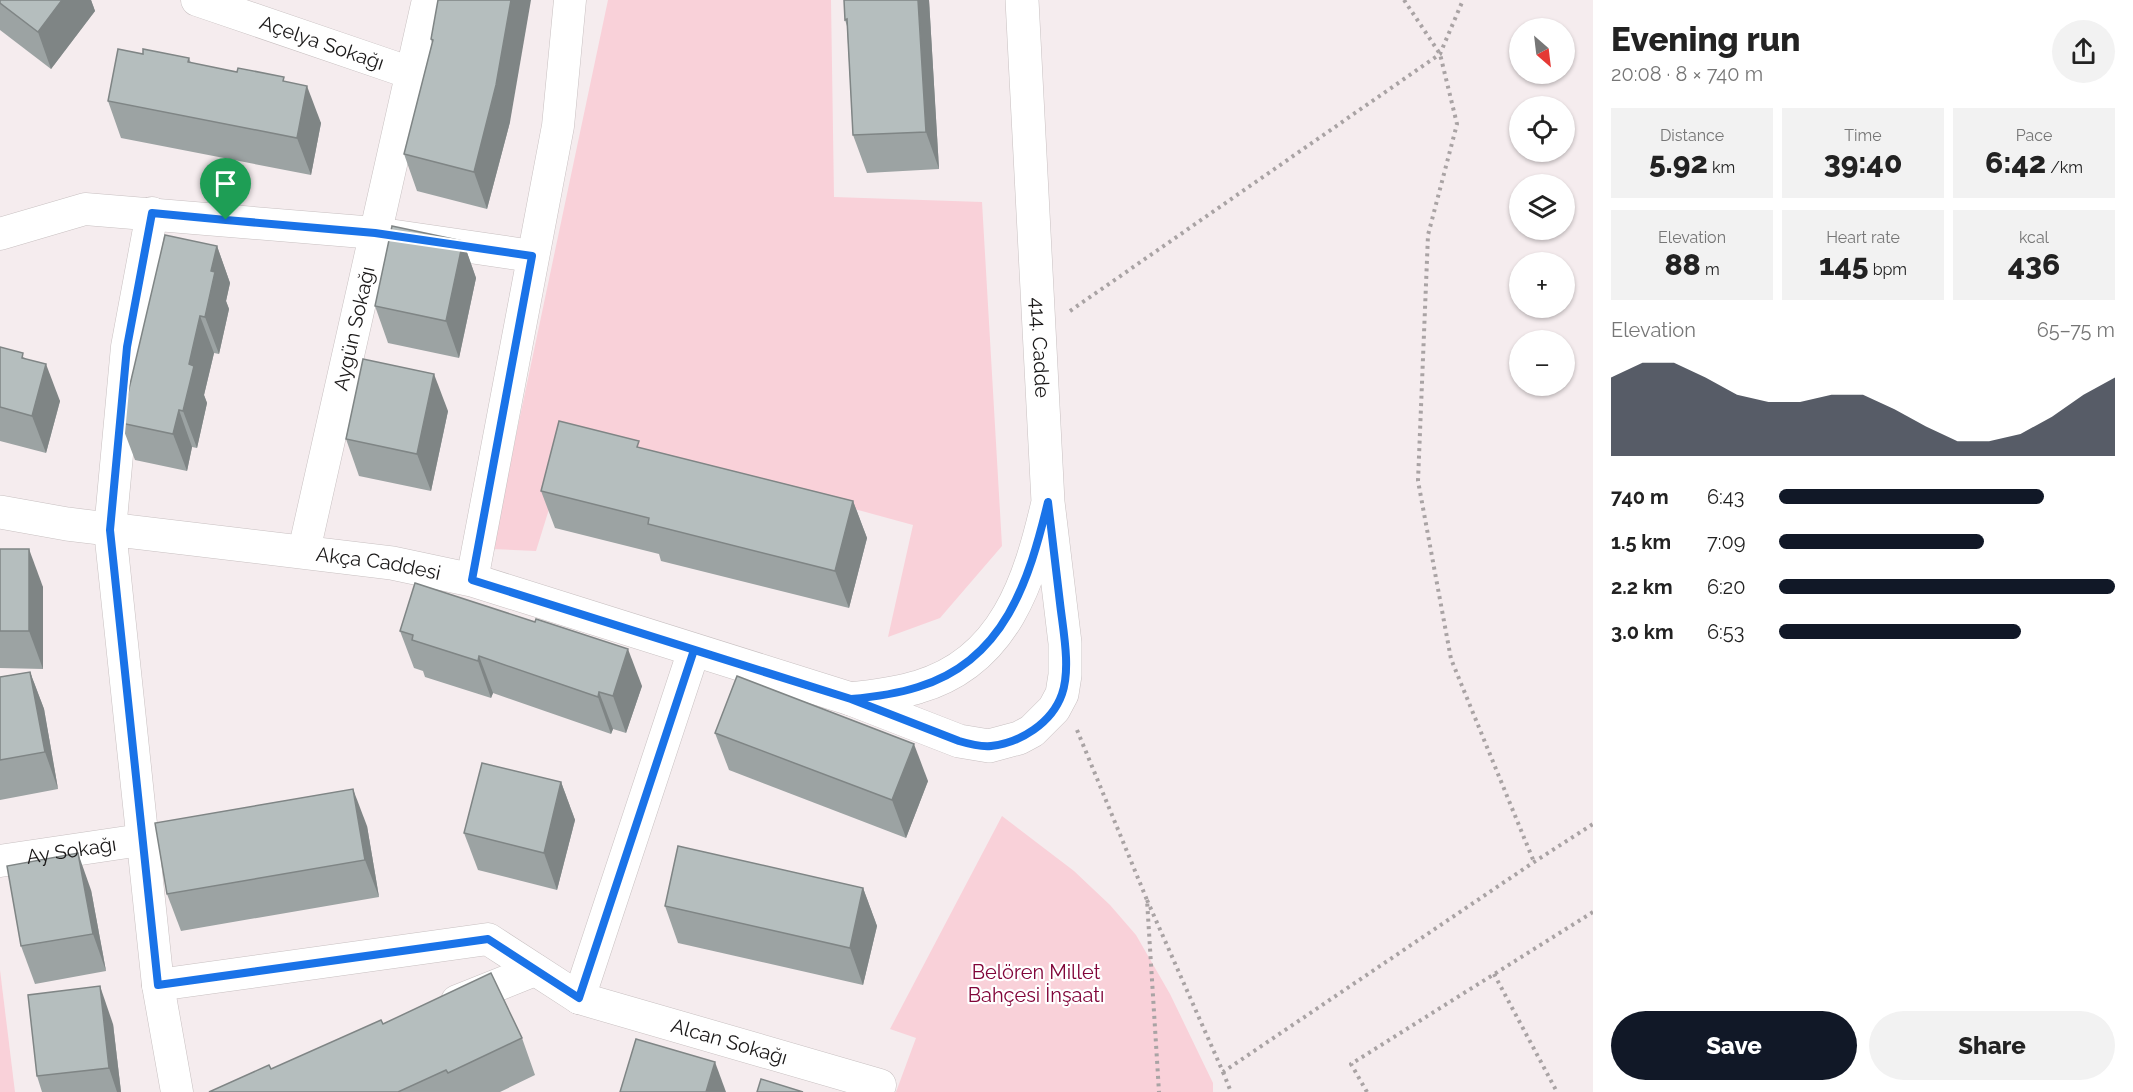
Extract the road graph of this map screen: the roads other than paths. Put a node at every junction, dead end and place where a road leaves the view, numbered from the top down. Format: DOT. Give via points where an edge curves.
graph roads {
  1 [pos="197,0"];
  2 [pos="428,0"];
  3 [pos="570,0"];
  4 [pos="1022,0"];
  5 [pos="411,73"];
  6 [pos="152,213"];
  7 [pos="375,233"];
  8 [pos="0,234"];
  9 [pos="532,256"];
  10 [pos="1048,502"];
  11 [pos="0,512"];
  12 [pos="110,530"];
  13 [pos="304,551"];
  14 [pos="472,580"];
  15 [pos="694,650"];
  16 [pos="1062,694"];
  17 [pos="851,699"];
  18 [pos="141,840"];
  19 [pos="0,861"];
  20 [pos="535,970"];
  21 [pos="158,985"];
  22 [pos="579,998"];
  23 [pos="426,1014"];
  24 [pos="880,1085"];
  25 [pos="177,1092"];
  1 -- 5 [label="street, Açelya Sokağı"];
  2 -- 5 [label="street, Aygün Sokağı"];
  3 -- 9 [label="street" via="558,126"];
  4 -- 10 [label="main road, 414. Cadde"];
  5 -- 7 [label="street, Aygün Sokağı"];
  6 -- 7 [label="street"];
  6 -- 8 [label="street" via="85,209"];
  6 -- 12 [label="street" via="127,347"];
  7 -- 9 [label="street"];
  7 -- 13 [label="street, Aygün Sokağı"];
  9 -- 14 [label="street"];
  10 -- 16 [label="main road, 414. Cadde" via="1065,643"];
  10 -- 17 [label="main road, Akça Caddesi" via="1017,601 981,651 957,669 920,687"];
  11 -- 12 [label="main road, Akça Caddesi"];
  12 -- 13 [label="main road, Akça Caddesi"];
  12 -- 18 [label="street"];
  13 -- 14 [label="main road, Akça Caddesi" via="392,563"];
  14 -- 15 [label="main road, Akça Caddesi"];
  15 -- 17 [label="main road, Akça Caddesi"];
  15 -- 22 [label="street"];
  16 -- 17 [label="main road, Akça Caddesi" via="1054,709 1032,731 989,746 959,741"];
  18 -- 19 [label="street, Ay Sokağı"];
  18 -- 21 [label="street"];
  20 -- 21 [label="street, Alcan Sokağı" via="488,939"];
  20 -- 22 [label="street, Alcan Sokağı"];
  20 -- 23 [label="street"];
  21 -- 25 [label="street"];
  22 -- 24 [label="street, Alcan Sokağı"];
}
